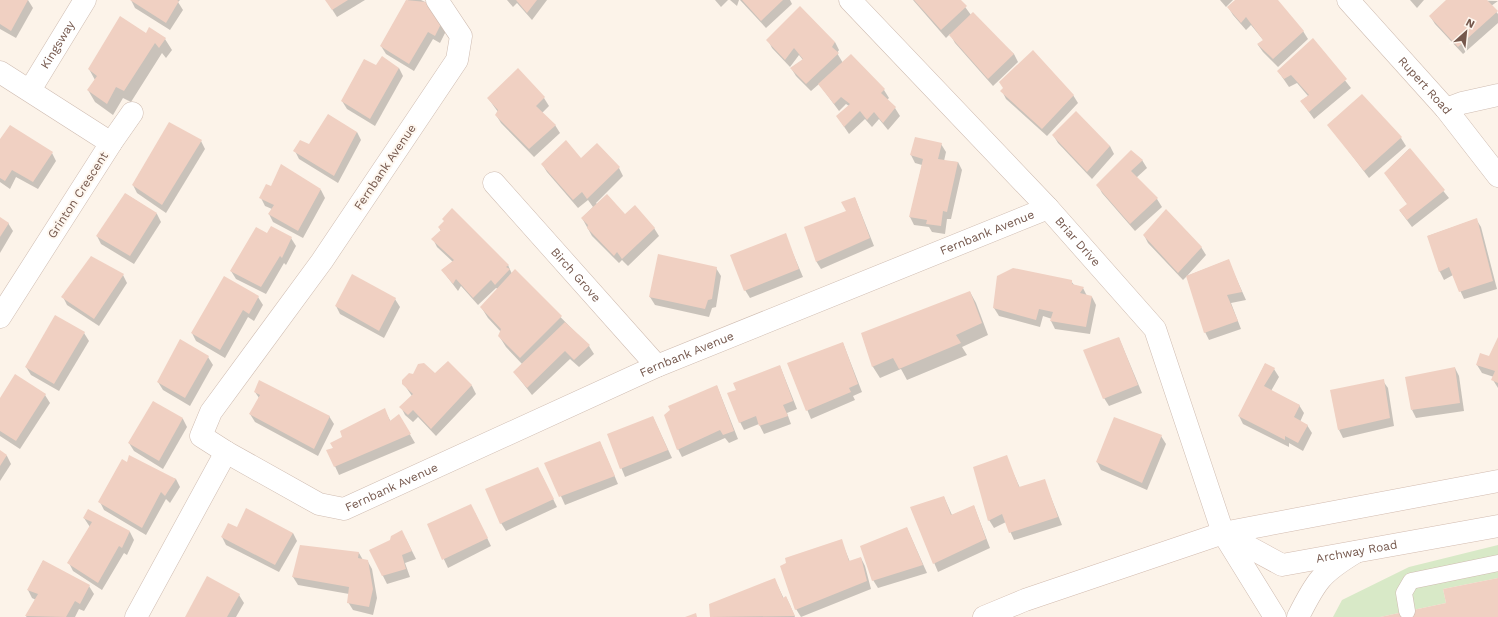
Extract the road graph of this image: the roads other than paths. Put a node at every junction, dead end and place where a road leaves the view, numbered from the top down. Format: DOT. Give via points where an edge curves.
graph roads {
  1 [pos="84,0"];
  2 [pos="437,0"];
  3 [pos="850,0"];
  4 [pos="1348,0"];
  5 [pos="0,72"];
  6 [pos="30,90"];
  7 [pos="1498,95"];
  8 [pos="1446,109"];
  9 [pos="132,113"];
  10 [pos="111,143"];
  11 [pos="1498,176"];
  12 [pos="494,183"];
  13 [pos="1048,208"];
  14 [pos="0,317"];
  15 [pos="658,366"];
  16 [pos="226,452"];
  17 [pos="1498,481"];
  18 [pos="1498,526"];
  19 [pos="1223,532"];
  20 [pos="1357,552"];
  21 [pos="1498,563"];
  22 [pos="1408,611"];
  23 [pos="136,617"];
  24 [pos="984,617"];
  25 [pos="1275,617"];
  26 [pos="1298,617"];
  1 -- 6 [label="street, Kingsway"];
  2 -- 16 [label="street, Fernbank Avenue" via="461,36 457,60 322,261 211,412 201,436"];
  3 -- 13 [label="street, Briar Drive"];
  4 -- 8 [label="street, Rupert Road"];
  5 -- 6 [label="street, Grinton Crescent"];
  6 -- 10 [label="street, Grinton Crescent"];
  7 -- 8 [label="street"];
  8 -- 11 [label="street, Rupert Road"];
  9 -- 10 [label="street"];
  10 -- 14 [label="street, Grinton Crescent"];
  12 -- 15 [label="street, Birch Grove"];
  13 -- 15 [label="street, Fernbank Avenue"];
  13 -- 19 [label="street, Briar Drive" via="1155,329"];
  15 -- 16 [label="street, Fernbank Avenue" via="344,509 319,504"];
  16 -- 23 [label="street"];
  17 -- 19 [label="street"];
  18 -- 20 [label="street, Archway Road"];
  19 -- 20 [label="street, Archway Road" via="1282,565"];
  19 -- 24 [label="street" via="1025,600"];
  19 -- 25 [label="street, Briar Drive"];
  20 -- 26 [label="street" via="1332,567 1317,582"];
  21 -- 22 [label="lane" via="1411,581 1404,593"];
}
